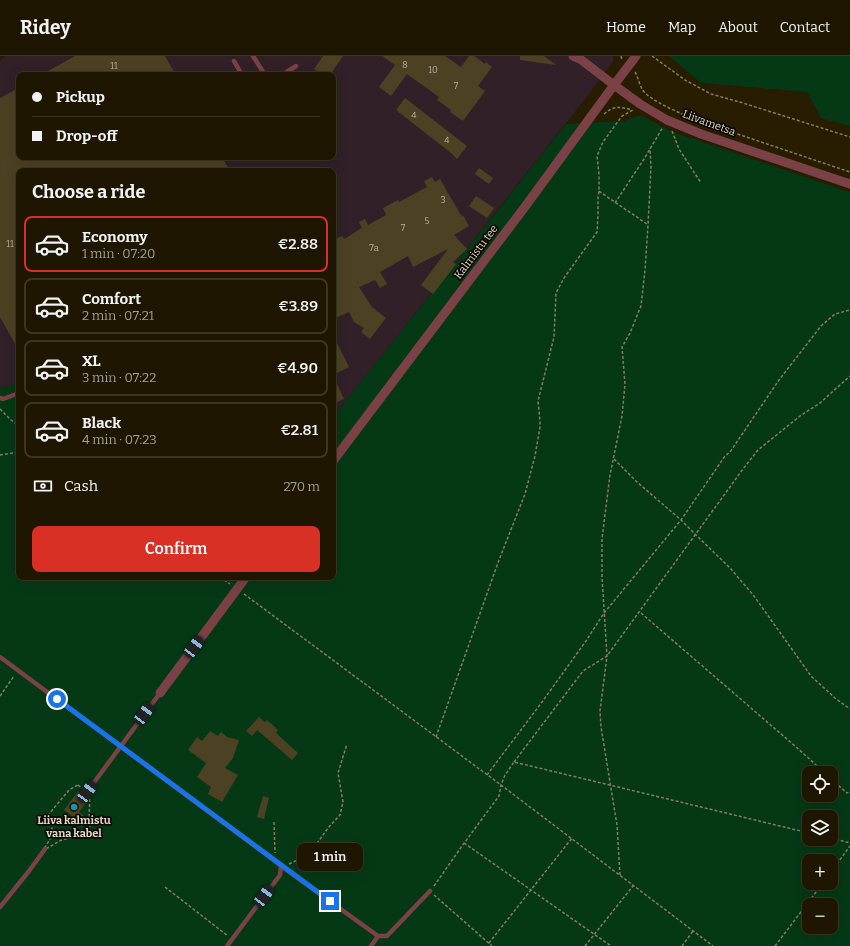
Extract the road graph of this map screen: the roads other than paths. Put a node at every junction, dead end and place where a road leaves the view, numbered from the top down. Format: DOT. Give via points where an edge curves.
graph roads {
  1 [pos="253,56"];
  2 [pos="573,56"];
  3 [pos="636,56"];
  4 [pos="234,61"];
  5 [pos="296,66"];
  6 [pos="240,72"];
  7 [pos="263,72"];
  8 [pos="287,72"];
  9 [pos="614,85"];
  10 [pos="850,184"];
  11 [pos="16,394"];
  12 [pos="0,398"];
  13 [pos="336,457"];
  14 [pos="244,580"];
  15 [pos="0,657"];
  16 [pos="160,693"];
  17 [pos="120,746"];
  18 [pos="87,792"];
  19 [pos="45,849"];
  20 [pos="281,866"];
  21 [pos="430,891"];
  22 [pos="0,907"];
  23 [pos="378,936"];
  24 [pos="227,946"];
  25 [pos="371,946"];
  1 -- 7 [label="lane"];
  2 -- 9 [label="street, Liivametsa"];
  3 -- 9 [label="street, Kalmistu tee"];
  4 -- 6 [label="lane"];
  5 -- 8 [label="lane"];
  9 -- 10 [label="street, Liivametsa" via="636,107 701,134"];
  9 -- 13 [label="street, Kalmistu tee"];
  11 -- 12 [label="lane"];
  14 -- 16 [label="street"];
  15 -- 17 [label="lane"];
  16 -- 17 [label="lane"];
  17 -- 18 [label="lane"];
  17 -- 20 [label="lane"];
  19 -- 22 [label="lane"];
  20 -- 23 [label="lane"];
  20 -- 24 [label="lane" via="280,875"];
  21 -- 23 [label="lane" via="387,936"];
  23 -- 25 [label="lane"];
}
